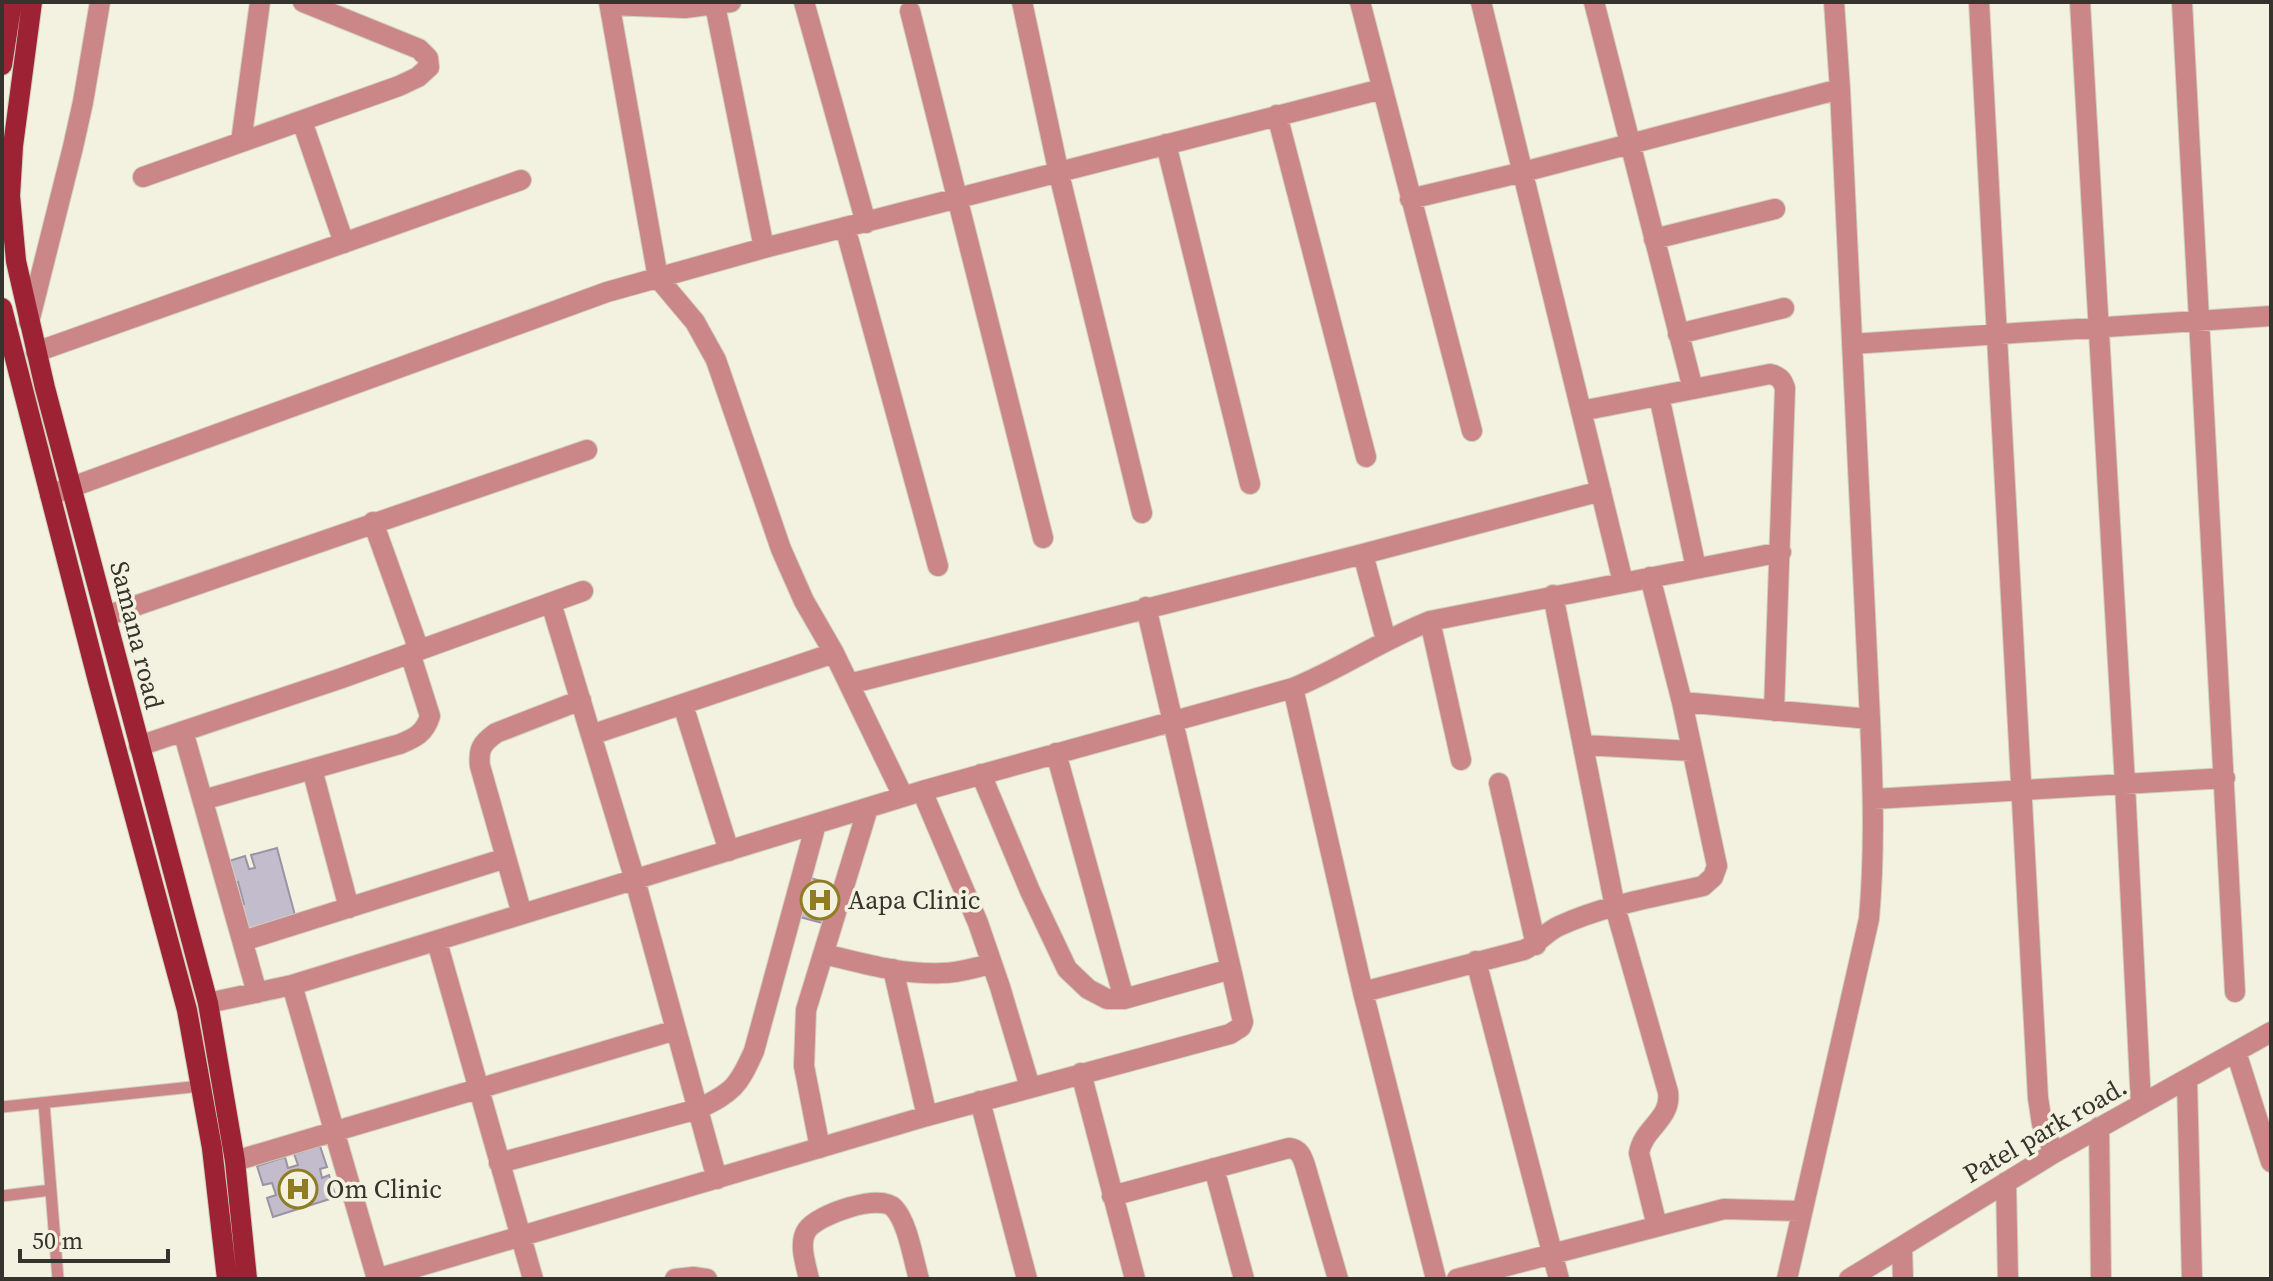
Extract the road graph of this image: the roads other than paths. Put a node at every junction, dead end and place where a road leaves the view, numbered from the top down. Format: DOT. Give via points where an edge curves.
graph roads {
  1 [pos="12,2"];
  2 [pos="32,2"];
  3 [pos="100,2"];
  4 [pos="260,2"];
  5 [pos="303,2"];
  6 [pos="804,2"];
  7 [pos="1022,2"];
  8 [pos="1360,2"];
  9 [pos="1481,2"];
  10 [pos="1594,2"];
  11 [pos="1834,2"];
  12 [pos="1979,2"];
  13 [pos="2080,2"];
  14 [pos="2182,2"];
  15 [pos="610,4"];
  16 [pos="723,4"];
  17 [pos="910,11"];
  18 [pos="2,65"];
  19 [pos="1382,89"];
  20 [pos="1840,89"];
  21 [pos="1277,115"];
  22 [pos="302,121"];
  23 [pos="241,142"];
  24 [pos="1166,144"];
  25 [pos="1630,144"];
  26 [pos="1523,172"];
  27 [pos="1059,174"];
  28 [pos="143,177"];
  29 [pos="521,180"];
  30 [pos="1410,199"];
  31 [pos="958,200"];
  32 [pos="1775,209"];
  33 [pos="856,225"];
  34 [pos="1654,239"];
  35 [pos="344,243"];
  36 [pos="764,248"];
  37 [pos="658,278"];
  38 [pos="2,308"];
  39 [pos="1784,308"];
  40 [pos="2271,316"];
  41 [pos="2199,321"];
  42 [pos="29,322"];
  43 [pos="2100,327"];
  44 [pos="1678,334"];
  45 [pos="1996,334"];
  46 [pos="1852,344"];
  47 [pos="36,352"];
  48 [pos="1693,389"];
  49 [pos="1659,396"];
  50 [pos="1581,411"];
  51 [pos="1472,431"];
  52 [pos="587,450"];
  53 [pos="1366,457"];
  54 [pos="1250,484"];
  55 [pos="73,488"];
  56 [pos="1601,491"];
  57 [pos="50,495"];
  58 [pos="1142,513"];
  59 [pos="373,522"];
  60 [pos="1043,538"];
  61 [pos="1781,552"];
  62 [pos="1363,554"];
  63 [pos="938,566"];
  64 [pos="1696,568"];
  65 [pos="1650,577"];
  66 [pos="1623,582"];
  67 [pos="583,591"];
  68 [pos="1553,595"];
  69 [pos="551,603"];
  70 [pos="1146,607"];
  71 [pos="106,616"];
  72 [pos="1430,621"];
  73 [pos="1386,640"];
  74 [pos="414,652"];
  75 [pos="834,653"];
  76 [pos="849,684"];
  77 [pos="1293,688"];
  78 [pos="581,700"];
  79 [pos="1682,702"];
  80 [pos="683,705"];
  81 [pos="1774,711"];
  82 [pos="1870,719"];
  83 [pos="1174,722"];
  84 [pos="183,731"];
  85 [pos="591,735"];
  86 [pos="1583,745"];
  87 [pos="139,746"];
  88 [pos="1692,751"];
  89 [pos="1056,753"];
  90 [pos="1461,760"];
  91 [pos="312,769"];
  92 [pos="981,774"];
  93 [pos="2225,778"];
  94 [pos="1499,783"];
  95 [pos="2125,784"];
  96 [pos="2024,790"];
  97 [pos="913,794"];
  98 [pos="1874,799"];
  99 [pos="203,800"];
  100 [pos="868,808"];
  101 [pos="816,824"];
  102 [pos="729,851"];
  103 [pos="506,858"];
  104 [pos="635,880"];
  105 [pos="1615,907"];
  106 [pos="349,908"];
  107 [pos="522,914"];
  108 [pos="243,941"];
  109 [pos="437,942"];
  110 [pos="1536,945"];
  111 [pos="824,954"];
  112 [pos="1476,961"];
  113 [pos="992,964"];
  114 [pos="893,969"];
  115 [pos="1231,969"];
  116 [pos="292,985"];
  117 [pos="1363,992"];
  118 [pos="2235,992"];
  119 [pos="257,993"];
  120 [pos="1124,999"];
  121 [pos="208,1003"];
  122 [pos="676,1030"];
  123 [pos="2271,1032"];
  124 [pos="2236,1052"];
  125 [pos="1081,1073"];
  126 [pos="2187,1079"];
  127 [pos="201,1086"];
  128 [pos="1030,1087"];
  129 [pos="478,1089"];
  130 [pos="980,1101"];
  131 [pos="44,1103"];
  132 [pos="2141,1104"];
  133 [pos="2,1107"];
  134 [pos="698,1109"];
  135 [pos="927,1116"];
  136 [pos="2099,1127"];
  137 [pos="336,1132"];
  138 [pos="820,1148"];
  139 [pos="2054,1153"];
  140 [pos="235,1161"];
  141 [pos="2271,1162"];
  142 [pos="499,1163"];
  143 [pos="1214,1168"];
  144 [pos="717,1179"];
  145 [pos="2006,1182"];
  146 [pos="51,1190"];
  147 [pos="2,1196"];
  148 [pos="1112,1196"];
  149 [pos="1802,1211"];
  150 [pos="1657,1226"];
  151 [pos="521,1237"];
  152 [pos="1902,1247"];
  153 [pos="1553,1253"];
  154 [pos="58,1279"];
  155 [pos="227,1279"];
  156 [pos="247,1279"];
  157 [pos="376,1279"];
  158 [pos="533,1279"];
  159 [pos="675,1279"];
  160 [pos="707,1279"];
  161 [pos="809,1279"];
  162 [pos="919,1279"];
  163 [pos="1027,1279"];
  164 [pos="1135,1279"];
  165 [pos="1244,1279"];
  166 [pos="1338,1279"];
  167 [pos="1436,1279"];
  168 [pos="1457,1279"];
  169 [pos="1559,1279"];
  170 [pos="1787,1279"];
  171 [pos="1849,1279"];
  172 [pos="1903,1279"];
  173 [pos="2008,1279"];
  174 [pos="2101,1279"];
  175 [pos="2192,1279"];
  1 -- 18 [label="main road"];
  2 -- 42 [label="main road, Samana road" via="10,196"];
  3 -- 42 [label="street" via="80,117"];
  4 -- 23 [label="street"];
  5 -- 22 [label="street" via="419,49 429,67 399,86"];
  6 -- 33 [label="street"];
  7 -- 27 [label="street"];
  8 -- 19 [label="street"];
  9 -- 26 [label="street"];
  10 -- 25 [label="street"];
  11 -- 20 [label="street"];
  12 -- 45 [label="street"];
  13 -- 43 [label="street"];
  14 -- 41 [label="street"];
  15 -- 16 [label="street"];
  15 -- 37 [label="street"];
  16 -- 36 [label="street"];
  17 -- 31 [label="street"];
  19 -- 21 [label="street"];
  19 -- 30 [label="street"];
  20 -- 25 [label="street"];
  20 -- 46 [label="street"];
  21 -- 24 [label="street"];
  21 -- 53 [label="street"];
  22 -- 23 [label="street"];
  22 -- 35 [label="street"];
  23 -- 28 [label="street"];
  24 -- 27 [label="street"];
  24 -- 54 [label="street"];
  25 -- 26 [label="street"];
  25 -- 34 [label="street"];
  26 -- 30 [label="street"];
  26 -- 50 [label="street"];
  27 -- 31 [label="street"];
  27 -- 58 [label="street"];
  29 -- 35 [label="street"];
  30 -- 51 [label="street"];
  31 -- 33 [label="street"];
  31 -- 60 [label="street"];
  32 -- 34 [label="street"];
  33 -- 36 [label="street"];
  33 -- 63 [label="street"];
  34 -- 44 [label="street"];
  35 -- 47 [label="street"];
  36 -- 37 [label="street"];
  37 -- 55 [label="street" via="607,292"];
  37 -- 75 [label="street" via="695,322 716,360 781,549"];
  38 -- 57 [label="main road, Samana road"];
  39 -- 44 [label="street"];
  40 -- 41 [label="street"];
  41 -- 43 [label="street"];
  41 -- 93 [label="street"];
  42 -- 47 [label="main road, Samana road"];
  43 -- 45 [label="street"];
  43 -- 95 [label="street"];
  44 -- 48 [label="street"];
  45 -- 46 [label="street"];
  45 -- 96 [label="street"];
  46 -- 82 [label="street"];
  47 -- 55 [label="main road, Samana road"];
  48 -- 49 [label="street"];
  48 -- 61 [label="street" via="1770,374 1782,380"];
  49 -- 50 [label="street"];
  49 -- 64 [label="street"];
  50 -- 56 [label="street"];
  52 -- 59 [label="street"];
  55 -- 57 [label="street"];
  55 -- 71 [label="main road, Samana road"];
  56 -- 62 [label="street"];
  56 -- 66 [label="street"];
  57 -- 127 [label="main road, Samana road" via="187,1010"];
  59 -- 71 [label="street"];
  59 -- 74 [label="street"];
  61 -- 64 [label="street"];
  61 -- 81 [label="street"];
  62 -- 70 [label="street"];
  62 -- 73 [label="street"];
  64 -- 65 [label="street"];
  65 -- 66 [label="street"];
  65 -- 79 [label="street"];
  66 -- 68 [label="street"];
  67 -- 69 [label="street"];
  68 -- 72 [label="street"];
  68 -- 86 [label="street"];
  69 -- 74 [label="street"];
  69 -- 78 [label="street"];
  70 -- 76 [label="street"];
  70 -- 83 [label="street"];
  71 -- 87 [label="main road, Samana road"];
  72 -- 73 [label="street"];
  72 -- 90 [label="street"];
  73 -- 77 [label="street"];
  74 -- 84 [label="street"];
  74 -- 91 [label="street" via="430,716 427,726 400,744"];
  75 -- 76 [label="street"];
  75 -- 80 [label="street"];
  76 -- 97 [label="street"];
  77 -- 83 [label="street"];
  77 -- 117 [label="street"];
  78 -- 85 [label="street"];
  78 -- 103 [label="street" via="496,733 478,753"];
  79 -- 81 [label="street"];
  79 -- 88 [label="street"];
  80 -- 85 [label="street"];
  80 -- 102 [label="street"];
  81 -- 82 [label="street"];
  82 -- 98 [label="street"];
  83 -- 89 [label="street"];
  83 -- 115 [label="street"];
  84 -- 87 [label="street"];
  84 -- 99 [label="street"];
  85 -- 104 [label="street"];
  86 -- 88 [label="street"];
  86 -- 105 [label="street"];
  87 -- 121 [label="main road, Samana road"];
  88 -- 105 [label="street" via="1717,866 1713,877 1703,886"];
  89 -- 92 [label="street"];
  89 -- 120 [label="street"];
  91 -- 99 [label="street"];
  91 -- 106 [label="street"];
  92 -- 97 [label="street"];
  92 -- 120 [label="street" via="1067,969 1107,999"];
  93 -- 95 [label="street"];
  93 -- 118 [label="street"];
  94 -- 110 [label="street"];
  95 -- 96 [label="street"];
  95 -- 132 [label="street"];
  96 -- 98 [label="street"];
  96 -- 139 [label="street" via="2038,1098"];
  97 -- 100 [label="street"];
  97 -- 113 [label="street" via="978,923"];
  98 -- 149 [label="street" via="1869,919"];
  99 -- 108 [label="street"];
  100 -- 101 [label="street"];
  100 -- 111 [label="street"];
  101 -- 102 [label="street"];
  101 -- 134 [label="street" via="754,1051 742,1078 725,1095"];
  102 -- 104 [label="street"];
  103 -- 106 [label="street"];
  103 -- 107 [label="street"];
  104 -- 107 [label="street"];
  104 -- 122 [label="street"];
  105 -- 110 [label="street" via="1554,928"];
  105 -- 150 [label="street" via="1670,1102 1639,1153"];
  106 -- 108 [label="street"];
  107 -- 109 [label="street"];
  108 -- 119 [label="street"];
  109 -- 116 [label="street"];
  109 -- 129 [label="street"];
  110 -- 112 [label="street"];
  111 -- 114 [label="street"];
  111 -- 138 [label="street" via="803,1037"];
  112 -- 117 [label="street"];
  112 -- 153 [label="street"];
  113 -- 114 [label="street" via="946,973"];
  113 -- 128 [label="street"];
  114 -- 135 [label="street"];
  115 -- 120 [label="street"];
  115 -- 125 [label="street" via="1243,1022 1237,1031"];
  116 -- 119 [label="street"];
  116 -- 137 [label="street"];
  117 -- 167 [label="street"];
  119 -- 121 [label="street"];
  121 -- 140 [label="main road, Samana road"];
  122 -- 129 [label="street"];
  122 -- 134 [label="street"];
  123 -- 124 [label="street, Patel park road."];
  124 -- 126 [label="street, Patel park road."];
  124 -- 141 [label="street"];
  125 -- 128 [label="street"];
  125 -- 148 [label="street"];
  126 -- 132 [label="street, Patel park road."];
  126 -- 175 [label="street"];
  127 -- 131 [label="lane"];
  127 -- 155 [label="main road, Samana road"];
  128 -- 130 [label="street"];
  129 -- 137 [label="street"];
  129 -- 142 [label="street"];
  130 -- 135 [label="street"];
  130 -- 163 [label="street"];
  131 -- 133 [label="lane"];
  131 -- 146 [label="lane"];
  132 -- 136 [label="street, Patel park road."];
  134 -- 142 [label="street"];
  134 -- 144 [label="street"];
  135 -- 138 [label="street"];
  136 -- 139 [label="street, Patel park road."];
  136 -- 174 [label="street"];
  137 -- 140 [label="street"];
  137 -- 157 [label="street"];
  138 -- 144 [label="street"];
  139 -- 145 [label="street, Patel park road."];
  140 -- 156 [label="main road, Samana road"];
  142 -- 151 [label="street"];
  143 -- 148 [label="street"];
  143 -- 165 [label="street"];
  143 -- 166 [label="street" via="1289,1148 1298,1151"];
  144 -- 151 [label="street"];
  145 -- 152 [label="street, Patel park road."];
  145 -- 173 [label="street"];
  146 -- 147 [label="lane"];
  146 -- 154 [label="lane"];
  148 -- 164 [label="street"];
  149 -- 150 [label="street" via="1724,1209"];
  149 -- 170 [label="street"];
  150 -- 153 [label="street"];
  151 -- 157 [label="street"];
  151 -- 158 [label="street"];
  152 -- 171 [label="street, Patel park road."];
  152 -- 172 [label="street"];
  153 -- 168 [label="street"];
  153 -- 169 [label="street"];
  159 -- 160 [label="street"];
  161 -- 162 [label="street" via="803,1241 808,1229 835,1213 881,1201 898,1214"];
}
